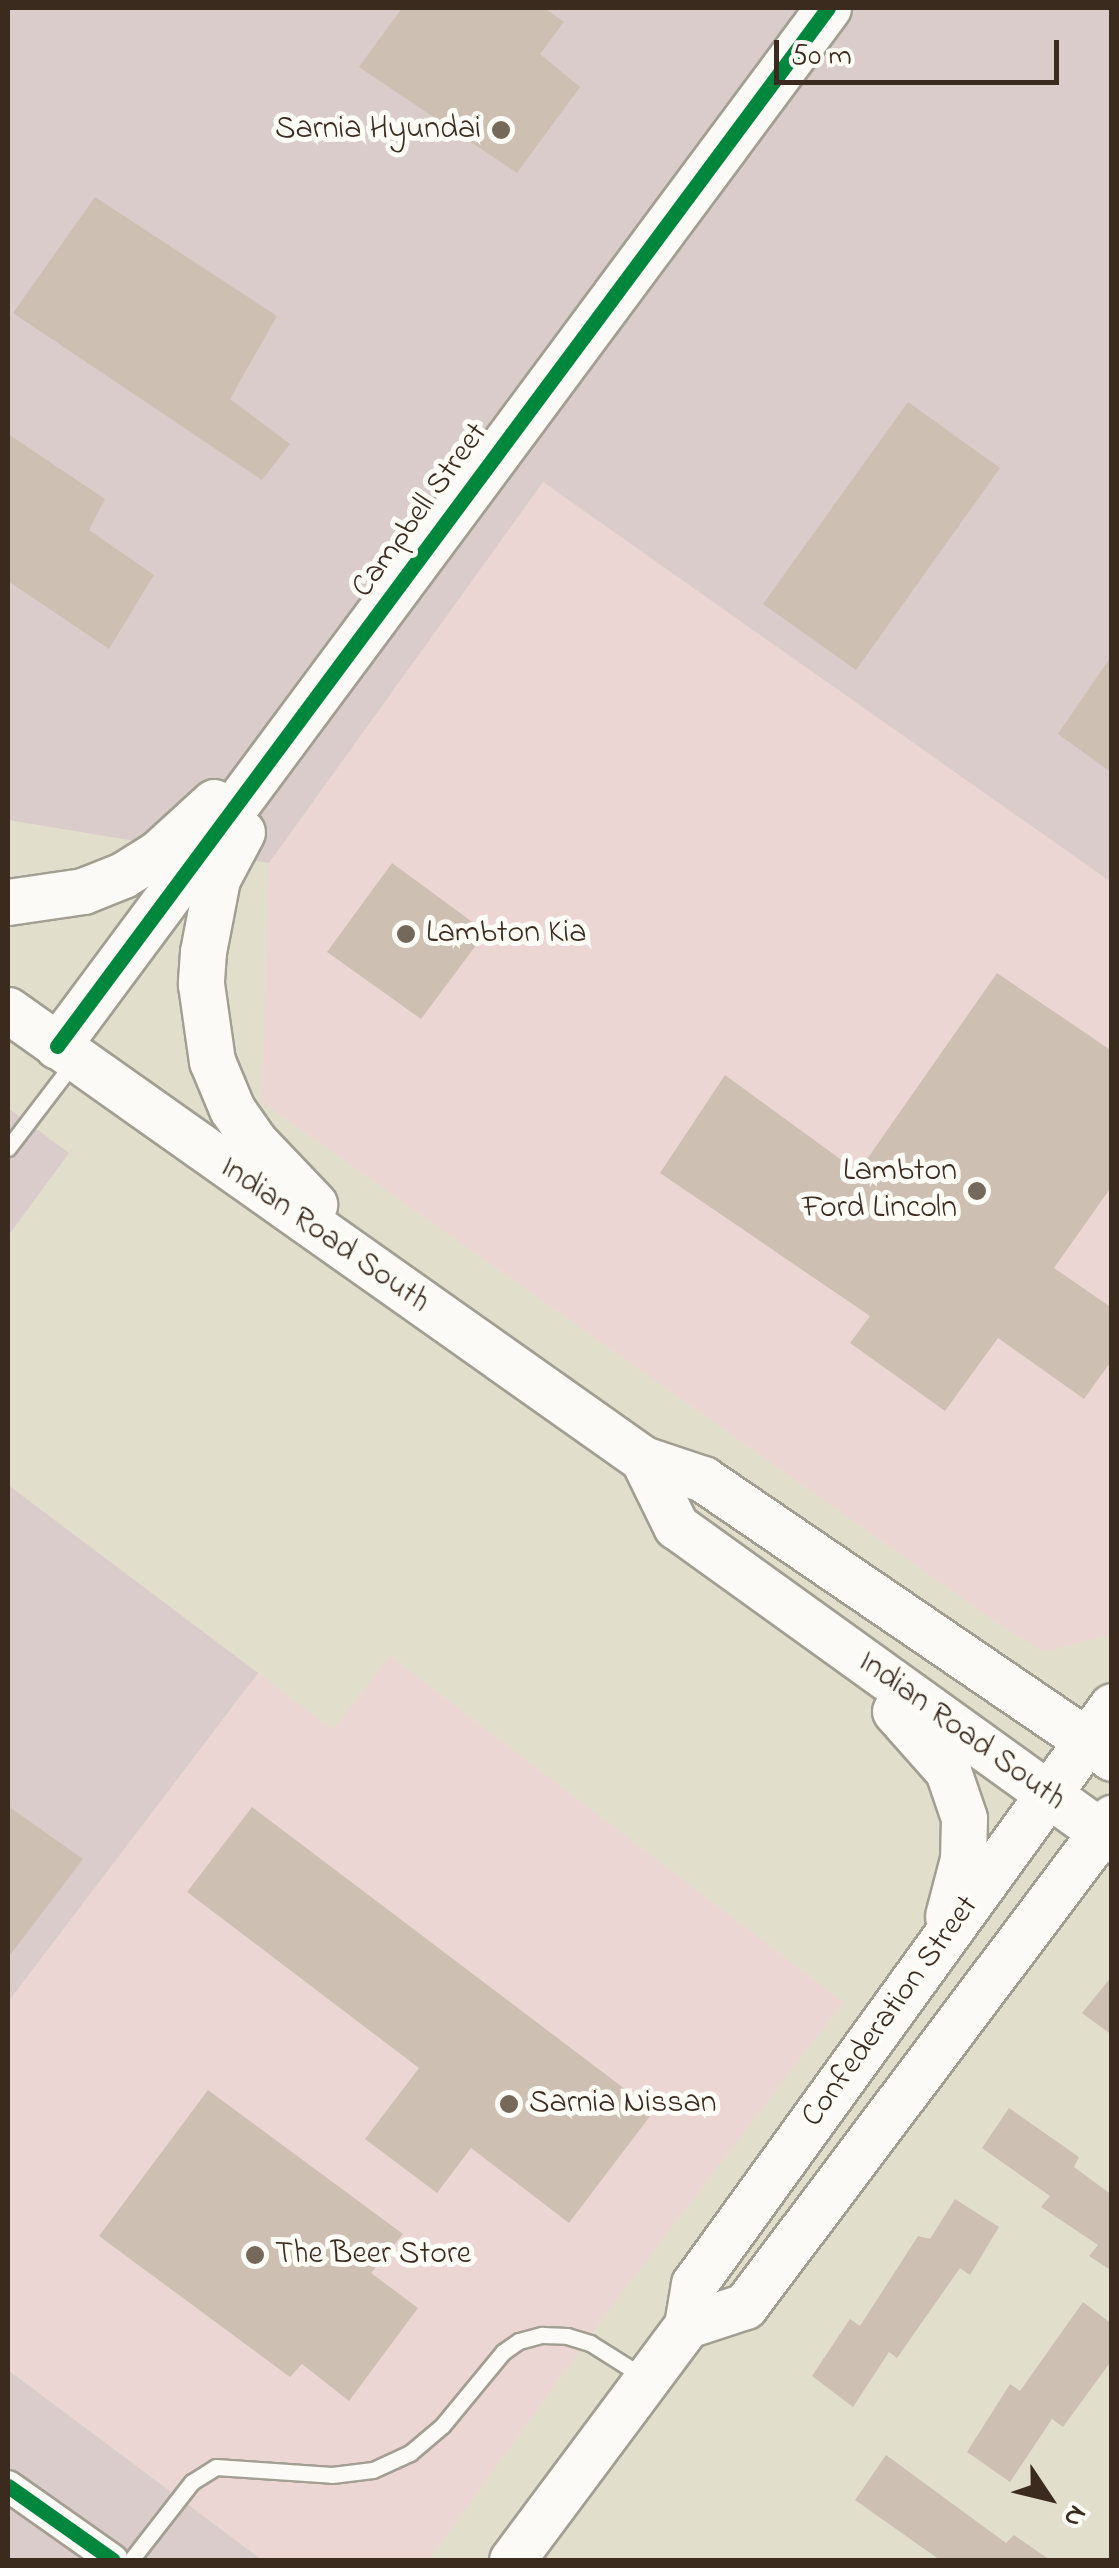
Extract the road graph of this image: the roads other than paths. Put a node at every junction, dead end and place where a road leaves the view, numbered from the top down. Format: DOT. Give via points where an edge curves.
graph roads {
  1 [pos="828,8"];
  2 [pos="332,678"];
  3 [pos="8,902"];
  4 [pos="8,1010"];
  5 [pos="66,1053"];
  6 [pos="8,1148"];
  7 [pos="384,1278"];
  8 [pos="643,1459"];
  9 [pos="765,1590"];
  10 [pos="1103,1735"];
  11 [pos="1046,1796"];
  12 [pos="1108,1830"];
  13 [pos="938,1947"];
  14 [pos="687,2324"];
  15 [pos="646,2378"];
  16 [pos="8,2486"];
  17 [pos="113,2560"];
  18 [pos="131,2560"];
  19 [pos="512,2560"];
  1 -- 2 [label="main road, Campbell Street"];
  2 -- 3 [label="main road" via="157,854 83,890"];
  2 -- 5 [label="main road, Campbell Street"];
  2 -- 7 [label="main road" via="218,879 201,984 212,1060 232,1109"];
  4 -- 5 [label="main road, Indian Road South"];
  5 -- 6 [label="lane"];
  5 -- 7 [label="main road, Indian Road South"];
  7 -- 8 [label="main road, Indian Road South"];
  8 -- 9 [label="main road, Indian Road South" via="676,1526"];
  8 -- 10 [label="main road, Indian Road South" via="702,1479"];
  9 -- 11 [label="main road, Indian Road South"];
  9 -- 13 [label="main road" via="892,1708 948,1771 965,1841"];
  10 -- 11 [label="main road, Confederation Street"];
  11 -- 12 [label="main road, Indian Road South"];
  11 -- 13 [label="main road, Confederation Street"];
  12 -- 14 [label="main road, Confederation Street" via="745,2306"];
  13 -- 14 [label="main road, Confederation Street" via="694,2284"];
  14 -- 15 [label="main road, Confederation Street"];
  15 -- 18 [label="lane" via="590,2342 567,2336 520,2341 410,2453 373,2470 332,2475 216,2466 192,2482"];
  15 -- 19 [label="main road, Confederation Street"];
  16 -- 17 [label="street"];
}
